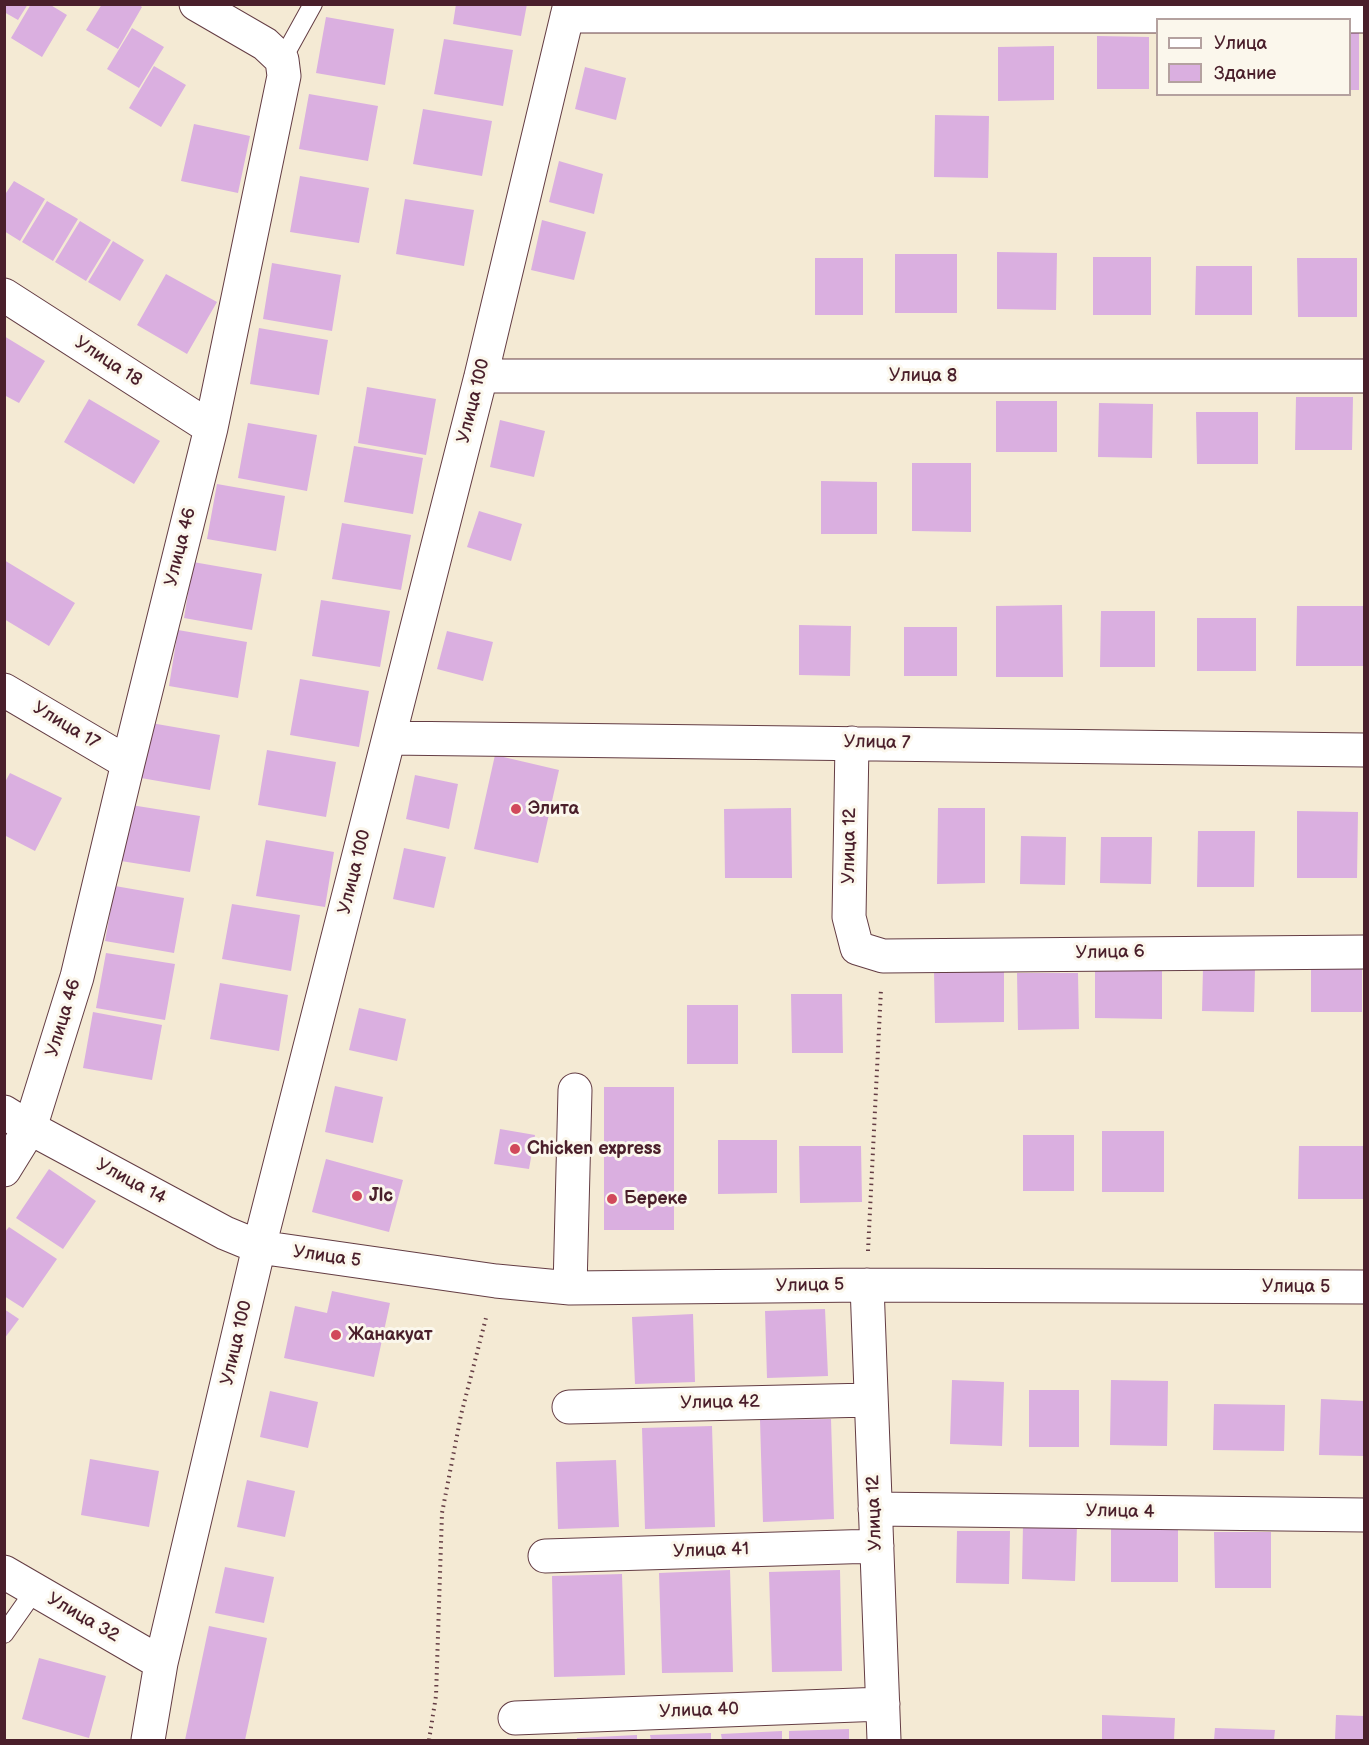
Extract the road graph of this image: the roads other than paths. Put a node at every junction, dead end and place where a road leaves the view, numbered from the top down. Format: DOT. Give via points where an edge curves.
graph roads {
  1 [pos="196,4"];
  2 [pos="313,4"];
  3 [pos="568,10"];
  4 [pos="881,10"];
  5 [pos="1365,16"];
  6 [pos="282,60"];
  7 [pos="4,295"];
  8 [pos="481,376"];
  9 [pos="1365,376"];
  10 [pos="211,428"];
  11 [pos="4,690"];
  12 [pos="389,738"];
  13 [pos="852,743"];
  14 [pos="1365,750"];
  15 [pos="128,763"];
  16 [pos="870,952"];
  17 [pos="1365,952"];
  18 [pos="575,1090"];
  19 [pos="17,1120"];
  20 [pos="4,1170"];
  21 [pos="259,1247"];
  22 [pos="867,1285"];
  23 [pos="1365,1287"];
  24 [pos="570,1288"];
  25 [pos="870,1400"];
  26 [pos="570,1407"];
  27 [pos="875,1509"];
  28 [pos="1365,1515"];
  29 [pos="877,1546"];
  30 [pos="545,1556"];
  31 [pos="4,1572"];
  32 [pos="35,1590"];
  33 [pos="4,1634"];
  34 [pos="161,1663"];
  35 [pos="883,1704"];
  36 [pos="515,1718"];
  37 [pos="148,1740"];
  38 [pos="884,1740"];
  1 -- 6 [label="street" via="265,45"];
  2 -- 6 [label="lane"];
  3 -- 4 [label="street"];
  3 -- 8 [label="street, Улица 100"];
  4 -- 5 [label="street"];
  6 -- 10 [label="street, Улица 46" via="284,76"];
  7 -- 10 [label="street, Улица 18"];
  8 -- 9 [label="street, Улица 8"];
  8 -- 12 [label="street, Улица 100"];
  10 -- 15 [label="street, Улица 46"];
  11 -- 15 [label="street, Улица 17"];
  12 -- 13 [label="street, Улица 7"];
  12 -- 21 [label="street, Улица 100"];
  13 -- 14 [label="street, Улица 7"];
  13 -- 16 [label="street, Улица 12" via="849,917"];
  15 -- 19 [label="street, Улица 46" via="77,977"];
  16 -- 17 [label="street, Улица 6"];
  18 -- 24 [label="street"];
  19 -- 20 [label="street, Улица 46"];
  19 -- 21 [label="street, Улица 14" via="225,1233"];
  21 -- 24 [label="street, Улица 5"];
  21 -- 34 [label="street, Улица 100"];
  22 -- 23 [label="street, Улица 5"];
  22 -- 24 [label="street, Улица 5"];
  22 -- 25 [label="street, Улица 12"];
  25 -- 26 [label="street, Улица 42"];
  25 -- 27 [label="street, Улица 12"];
  27 -- 28 [label="street, Улица 4"];
  27 -- 29 [label="street, Улица 12"];
  29 -- 30 [label="street, Улица 41"];
  29 -- 35 [label="street, Улица 12"];
  31 -- 32 [label="street, Улица 32"];
  32 -- 33 [label="lane"];
  32 -- 34 [label="street, Улица 32"];
  34 -- 37 [label="street, Улица 100"];
  35 -- 36 [label="street, Улица 40"];
  35 -- 38 [label="street, Улица 12"];
}
